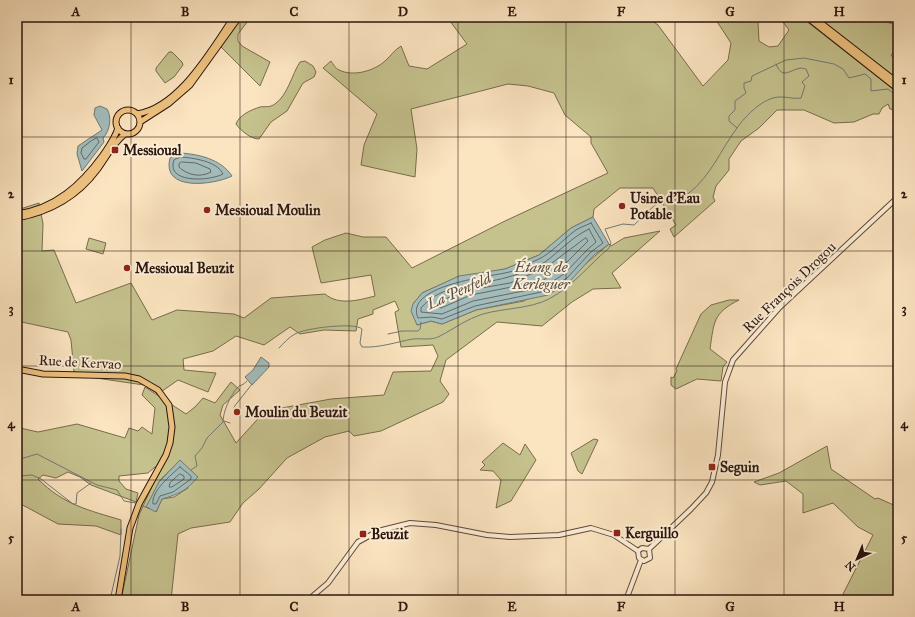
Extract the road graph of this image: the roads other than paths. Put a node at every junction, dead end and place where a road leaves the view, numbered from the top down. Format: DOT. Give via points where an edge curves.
graph roads {
  1 [pos="234,17"];
  2 [pos="240,17"];
  3 [pos="807,17"];
  4 [pos="812,17"];
  5 [pos="898,83"];
  6 [pos="898,88"];
  7 [pos="137,114"];
  8 [pos="140,122"];
  9 [pos="118,128"];
  10 [pos="126,134"];
  11 [pos="898,197"];
  12 [pos="17,214"];
  13 [pos="17,218"];
  14 [pos="17,369"];
  15 [pos="649,549"];
  16 [pos="638,551"];
  17 [pos="641,560"];
  18 [pos="118,600"];
  19 [pos="308,600"];
  20 [pos="626,600"];
  1 -- 7 [label="main road" via="187,82 166,100"];
  2 -- 8 [label="main road" via="190,85 168,104"];
  3 -- 6 [label="main road"];
  4 -- 5 [label="main road"];
  7 -- 8 [label="main road"];
  7 -- 9 [label="main road" via="131,111 121,113 117,118"];
  8 -- 10 [label="main road" via="136,132"];
  9 -- 10 [label="main road"];
  9 -- 12 [label="main road" via="114,139 93,169 73,190 46,206"];
  10 -- 13 [label="main road" via="76,193 48,210"];
  11 -- 15 [label="street, Rue François Drogou" via="780,307 733,360 725,382 718,456 712,482 706,493 691,509"];
  14 -- 18 [label="main road, Rue de Kervao" via="43,374 125,376 139,379 158,390 166,399 171,414 170,443 139,504 130,528"];
  15 -- 16 [label="street" via="642,548"];
  15 -- 17 [label="street" via="650,558"];
  16 -- 17 [label="street"];
  16 -- 19 [label="street" via="614,535 591,528 558,535 510,537 425,523 410,523 378,531 358,542 328,583"];
  17 -- 20 [label="street"];
}
